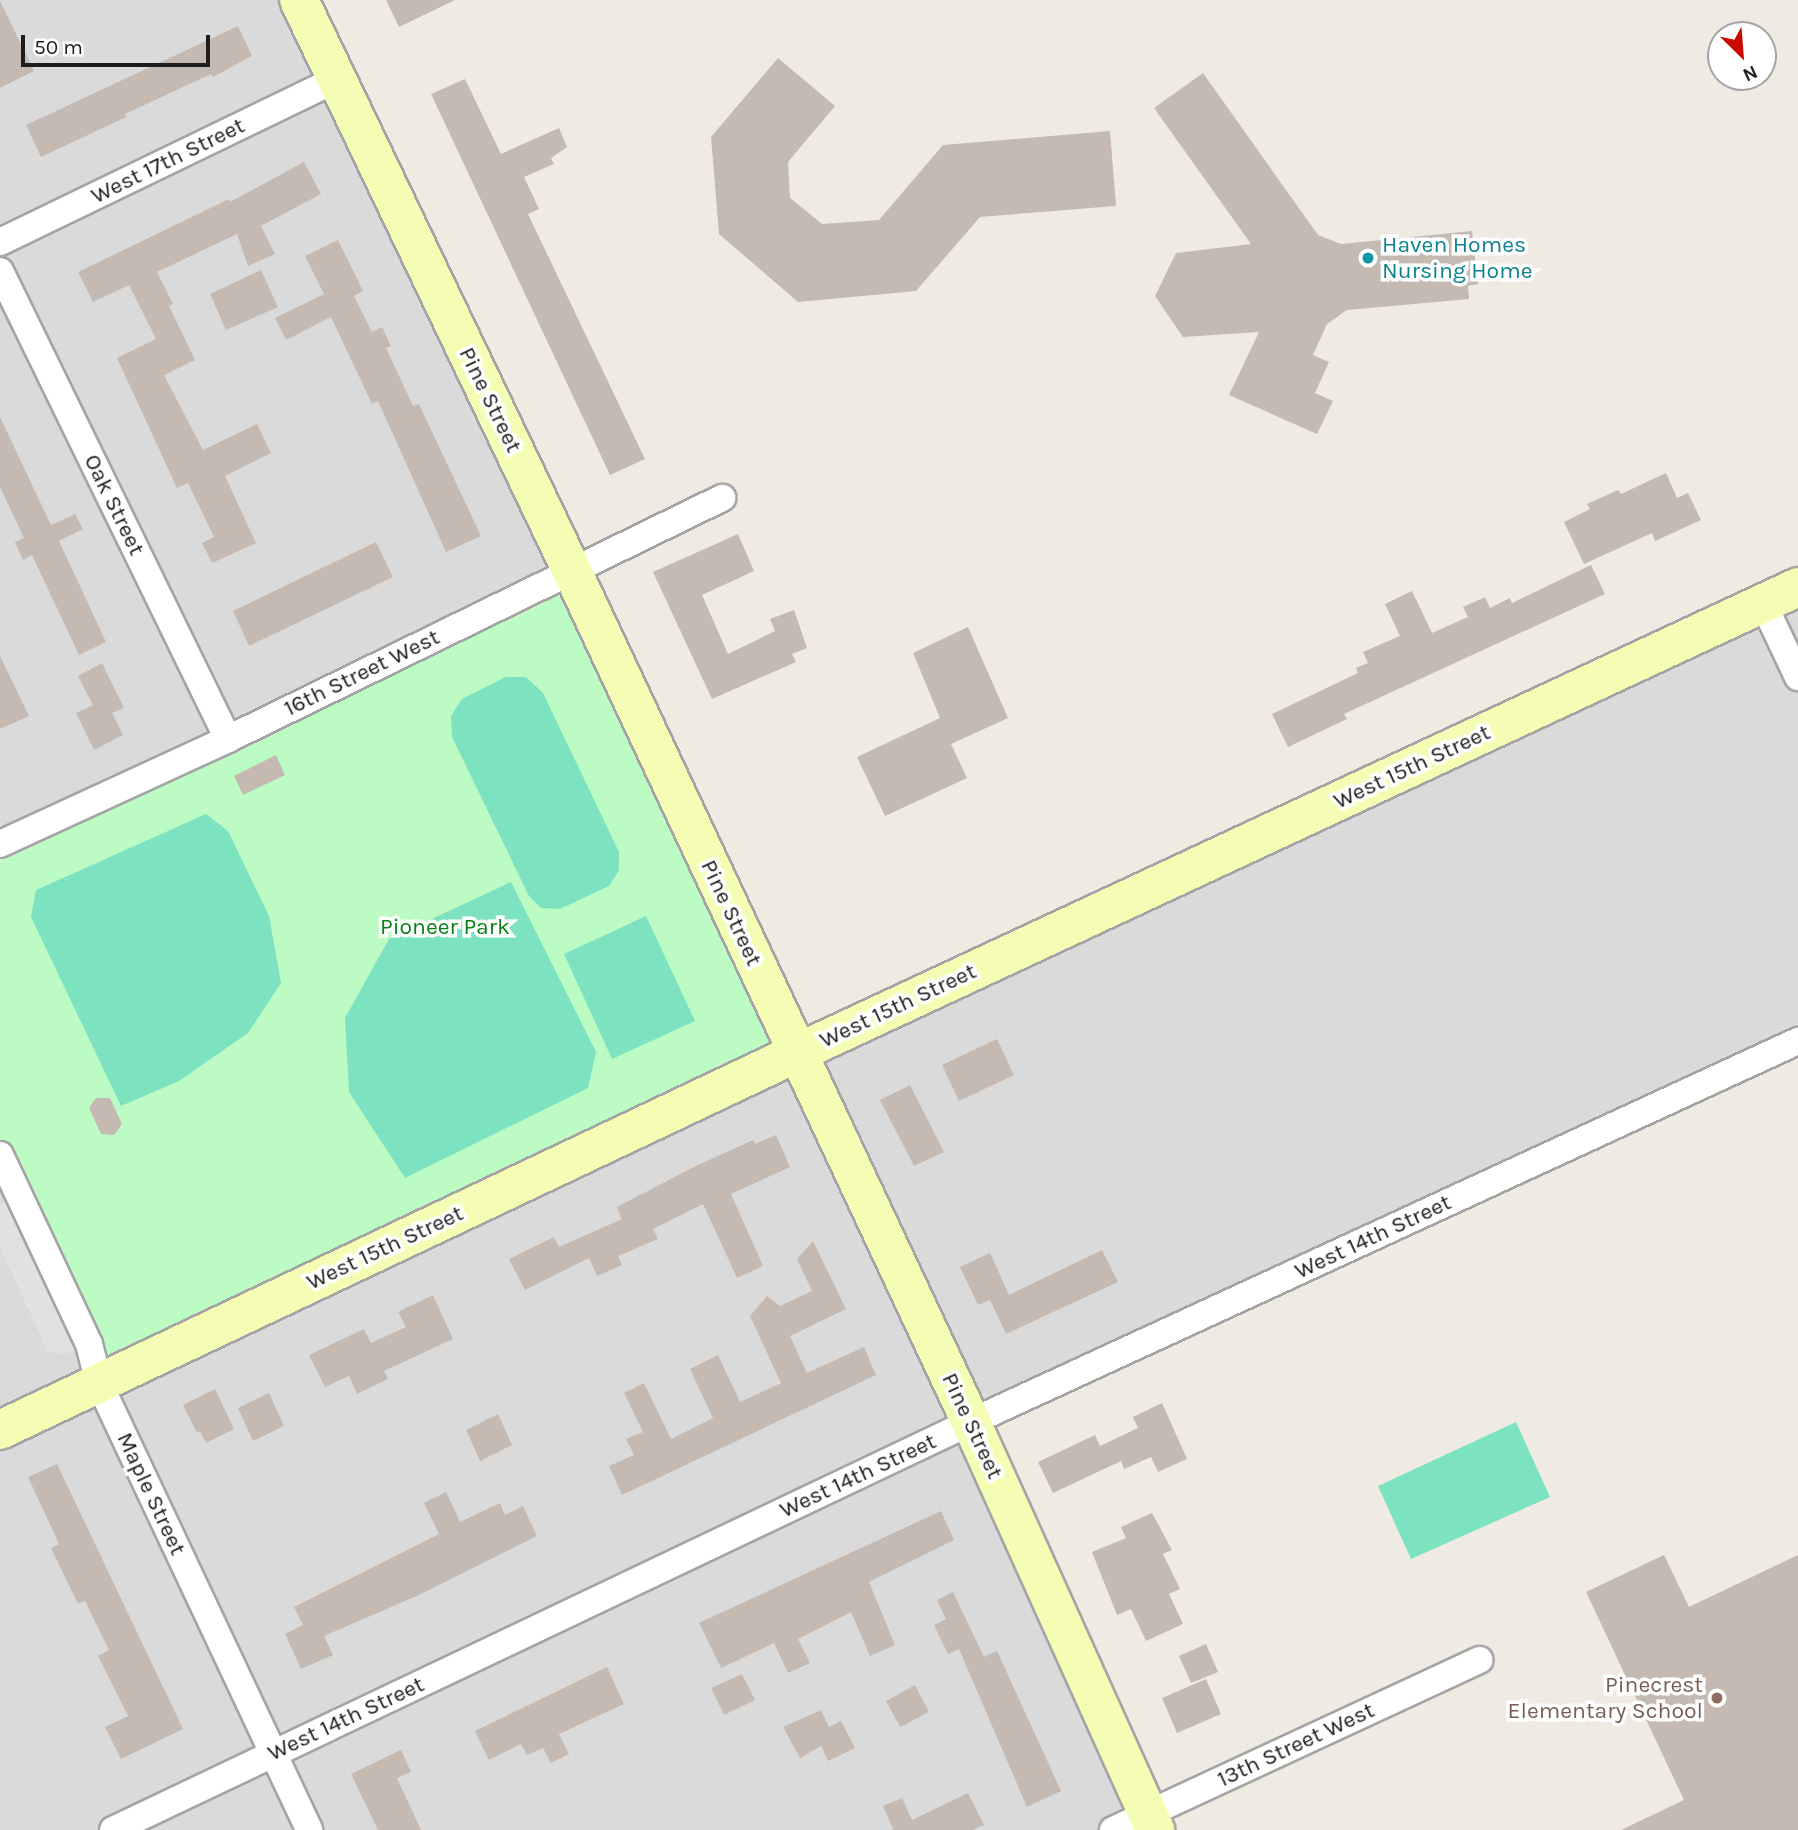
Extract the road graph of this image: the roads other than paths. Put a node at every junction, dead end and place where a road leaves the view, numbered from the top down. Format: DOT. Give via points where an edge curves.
graph roads {
  1 [pos="299,0"];
  2 [pos="337,79"];
  3 [pos="0,242"];
  4 [pos="0,271"];
  5 [pos="722,498"];
  6 [pos="572,571"];
  7 [pos="1798,587"];
  8 [pos="1763,603"];
  9 [pos="1798,677"];
  10 [pos="228,738"];
  11 [pos="0,844"];
  12 [pos="1798,1041"];
  13 [pos="797,1053"];
  14 [pos="0,1155"];
  15 [pos="99,1383"];
  16 [pos="971,1422"];
  17 [pos="0,1430"];
  18 [pos="1479,1660"];
  19 [pos="273,1754"];
  20 [pos="1152,1822"];
  21 [pos="113,1830"];
  22 [pos="309,1830"];
  23 [pos="1113,1830"];
  1 -- 2 [label="street, Pine Street"];
  2 -- 3 [label="street, West 17th Street"];
  2 -- 6 [label="street, Pine Street"];
  4 -- 10 [label="street, Oak Street"];
  5 -- 6 [label="street, 16th Street West"];
  6 -- 10 [label="street, 16th Street West"];
  6 -- 13 [label="street, Pine Street"];
  7 -- 8 [label="street, West 15th Street"];
  8 -- 9 [label="street"];
  8 -- 13 [label="street, West 15th Street"];
  10 -- 11 [label="street, 16th Street West"];
  12 -- 16 [label="street, West 14th Street"];
  13 -- 15 [label="street, West 15th Street"];
  13 -- 16 [label="street, Pine Street"];
  14 -- 15 [label="street, Maple Street" via="89,1344"];
  15 -- 17 [label="street, West 15th Street"];
  15 -- 19 [label="street, Maple Street"];
  16 -- 19 [label="street, West 14th Street"];
  16 -- 20 [label="street, Pine Street"];
  18 -- 20 [label="street, 13th Street West"];
  19 -- 21 [label="street, West 14th Street"];
  19 -- 22 [label="street, Maple Street"];
  20 -- 23 [label="street, 13th Street West"];
}
